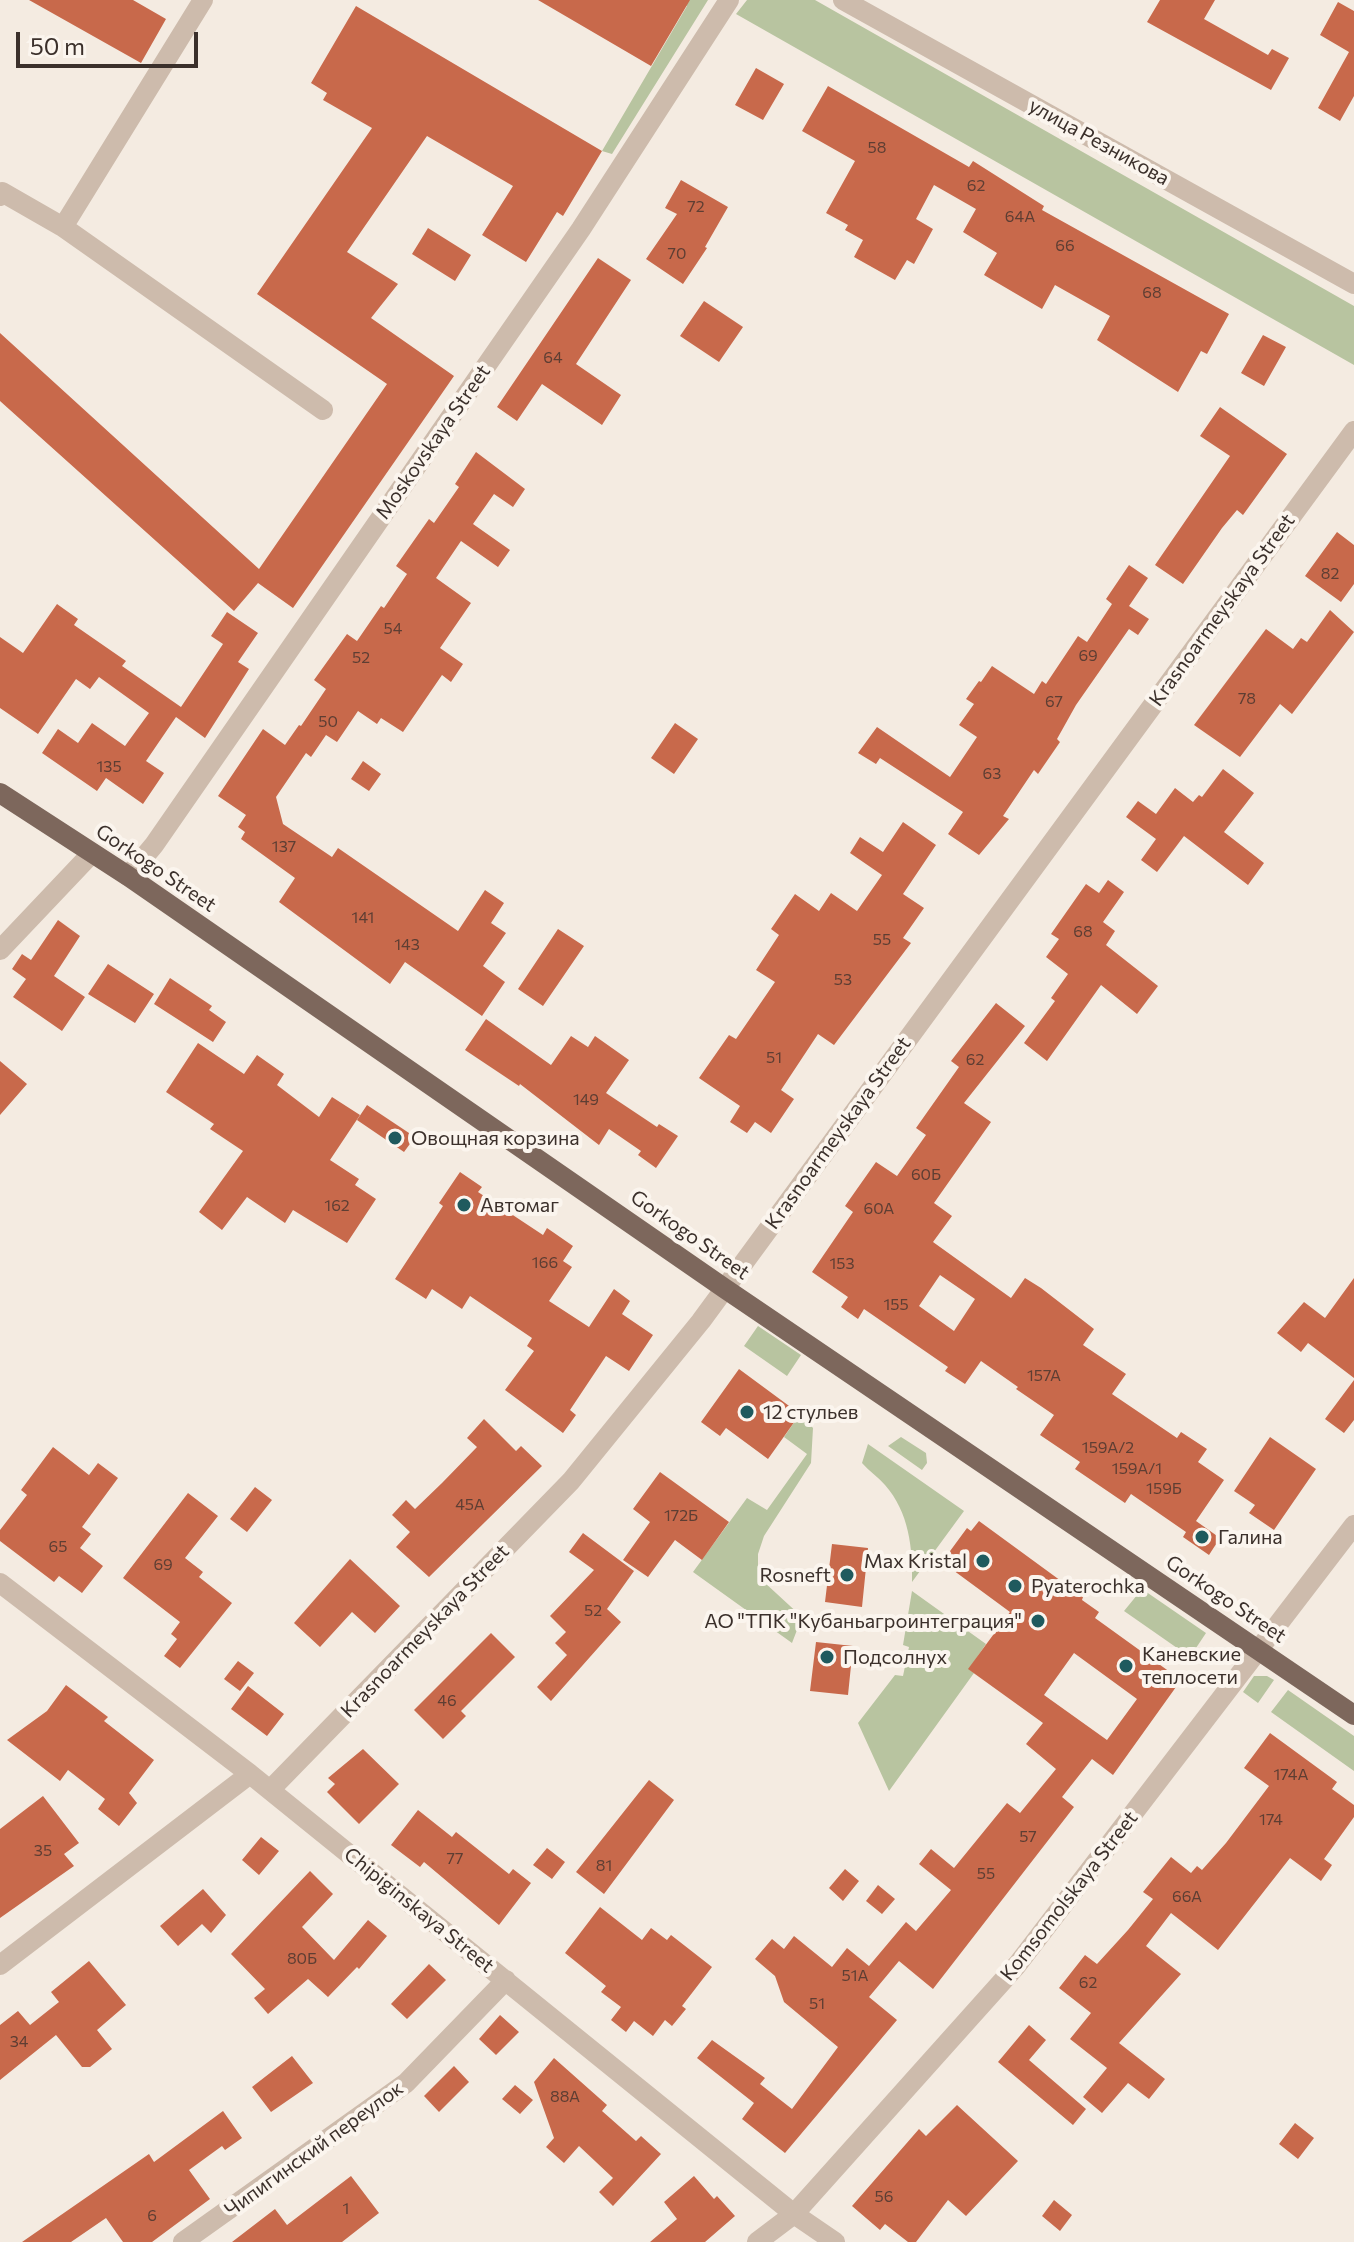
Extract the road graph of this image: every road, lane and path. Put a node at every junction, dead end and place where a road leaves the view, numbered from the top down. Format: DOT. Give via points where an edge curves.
graph roads {
  1 [pos="203,0"];
  2 [pos="729,0"];
  3 [pos="843,0"];
  4 [pos="0,196"];
  5 [pos="63,227"];
  6 [pos="1354,284"];
  7 [pos="323,410"];
  8 [pos="1354,431"];
  9 [pos="0,793"];
  10 [pos="92,853"];
  11 [pos="128,876"];
  12 [pos="0,950"];
  13 [pos="724,1288"];
  14 [pos="1354,1525"];
  15 [pos="0,1583"];
  16 [pos="1259,1651"];
  17 [pos="1354,1715"];
  18 [pos="250,1774"];
  19 [pos="270,1790"];
  20 [pos="0,1965"];
  21 [pos="506,1980"];
  22 [pos="794,2214"];
  23 [pos="183,2242"];
  24 [pos="757,2242"];
  25 [pos="835,2242"];
  1 -- 5 [label="street"];
  2 -- 11 [label="street, Moskovskaya Street" via="581,229"];
  3 -- 6 [label="street, улица Резникова"];
  4 -- 5 [label="street" via="2,192"];
  5 -- 7 [label="street"];
  8 -- 13 [label="street, Krasnoarmeyskaya Street"];
  9 -- 10 [label="main road, Gorkogo Street"];
  10 -- 11 [label="main road, Gorkogo Street"];
  10 -- 12 [label="street"];
  11 -- 13 [label="main road, Gorkogo Street"];
  13 -- 16 [label="main road, Gorkogo Street"];
  13 -- 19 [label="street, Krasnoarmeyskaya Street" via="571,1481"];
  14 -- 16 [label="street, Komsomolskaya Street"];
  15 -- 18 [label="street, Chipiginskaya Street"];
  16 -- 17 [label="main road, Gorkogo Street"];
  16 -- 22 [label="street, Komsomolskaya Street" via="1017,1965"];
  18 -- 19 [label="street, Chipiginskaya Street"];
  18 -- 20 [label="street"];
  19 -- 21 [label="street, Chipiginskaya Street"];
  21 -- 22 [label="street, Chipiginskaya Street"];
  21 -- 23 [label="street, Чипигинский переулок" via="406,2083"];
  22 -- 24 [label="street, Komsomolskaya Street"];
  22 -- 25 [label="street, Chipiginskaya Street"];
}
